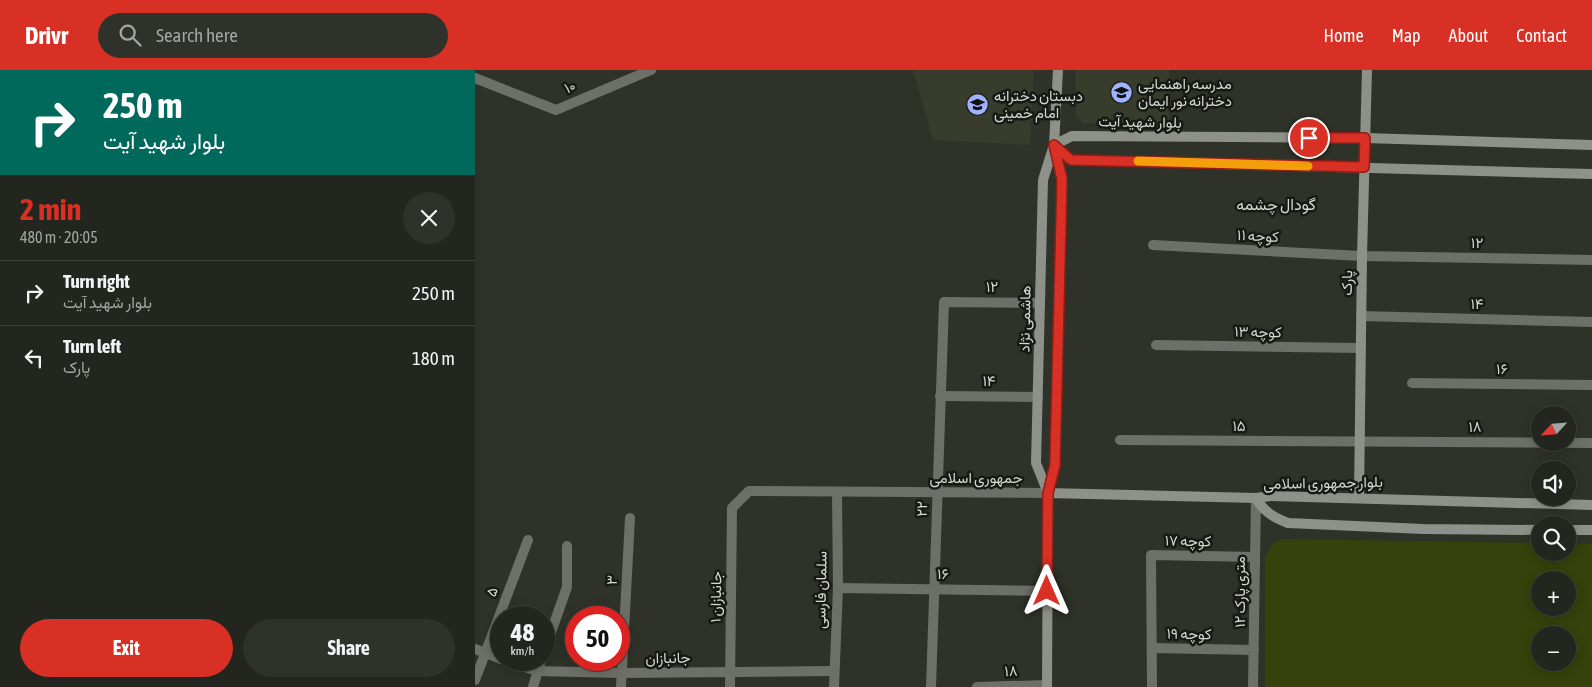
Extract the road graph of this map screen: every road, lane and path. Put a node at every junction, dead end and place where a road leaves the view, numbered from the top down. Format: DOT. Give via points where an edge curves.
graph roads {
  1 [pos="651,70"];
  2 [pos="1058,70"];
  3 [pos="1367,70"];
  4 [pos="475,78"];
  5 [pos="1365,138"];
  6 [pos="1054,145"];
  7 [pos="1592,145"];
  8 [pos="1364,167"];
  9 [pos="1592,174"];
  10 [pos="1153,245"];
  11 [pos="1362,256"];
  12 [pos="1592,260"];
  13 [pos="944,302"];
  14 [pos="1040,303"];
  15 [pos="1361,316"];
  16 [pos="1592,322"];
  17 [pos="1156,345"];
  18 [pos="1360,348"];
  19 [pos="1412,383"];
  20 [pos="1592,385"];
  21 [pos="940,396"];
  22 [pos="1038,397"];
  23 [pos="1120,440"];
  24 [pos="1359,442"];
  25 [pos="1592,443"];
  26 [pos="837,493"];
  27 [pos="1048,493"];
  28 [pos="938,494"];
  29 [pos="1359,497"];
  30 [pos="1256,498"];
  31 [pos="1592,505"];
  32 [pos="732,508"];
  33 [pos="630,518"];
  34 [pos="1531,530"];
  35 [pos="1576,530"];
  36 [pos="1592,530"];
  37 [pos="528,540"];
  38 [pos="567,546"];
  39 [pos="1255,557"];
  40 [pos="838,588"];
  41 [pos="935,589"];
  42 [pos="1047,591"];
  43 [pos="555,621"];
  44 [pos="1152,648"];
  45 [pos="475,649"];
  46 [pos="1255,650"];
  47 [pos="485,654"];
  48 [pos="490,655"];
  49 [pos="537,671"];
  50 [pos="555,671"];
  51 [pos="833,671"];
  52 [pos="731,672"];
  53 [pos="621,673"];
  54 [pos="475,680"];
  55 [pos="1047,686"];
  56 [pos="533,687"];
  57 [pos="621,687"];
  58 [pos="730,687"];
  59 [pos="834,687"];
  60 [pos="931,687"];
  61 [pos="977,687"];
  62 [pos="1152,687"];
  63 [pos="1253,687"];
  1 -- 4 [label="street, ۱۰" via="556,110"];
  2 -- 6 [label="main road, هاشمی نژاد"];
  3 -- 5 [label="main road, پارک"];
  5 -- 6 [label="main road, بلوار شهید آیت" via="1072,136"];
  5 -- 7 [label="main road, بلوار شهید آیت"];
  5 -- 8 [label="main road, پارک"];
  6 -- 8 [label="main road" via="1071,160"];
  6 -- 14 [label="main road, هاشمی نژاد" via="1043,180"];
  6 -- 27 [label="main road, هاشمی نژاد" via="1062,179 1055,465"];
  8 -- 9 [label="main road"];
  8 -- 11 [label="main road, پارک"];
  10 -- 11 [label="street, کوچه ۱۱"];
  11 -- 12 [label="street, ۱۲"];
  11 -- 15 [label="main road, پارک"];
  13 -- 14 [label="street, ۱۲"];
  13 -- 21 [label="street, ۲۲"];
  14 -- 22 [label="main road, هاشمی نژاد"];
  15 -- 16 [label="street, ۱۴"];
  15 -- 18 [label="main road, پارک"];
  17 -- 18 [label="street, کوچه ۱۳"];
  18 -- 24 [label="main road, پارک"];
  19 -- 20 [label="street, ۱۶"];
  21 -- 22 [label="street, ۱۴"];
  21 -- 28 [label="street, ۲۲"];
  22 -- 27 [label="main road, هاشمی نژاد" via="1036,464"];
  23 -- 24 [label="street, ۱۵"];
  24 -- 25 [label="street, ۱۸"];
  24 -- 29 [label="main road, پارک"];
  26 -- 28 [label="street, جمهوری اسلامی"];
  26 -- 32 [label="street, جمهوری اسلامی" via="749,491"];
  26 -- 40 [label="street, سلمان فارسی"];
  27 -- 28 [label="street, جمهوری اسلامی"];
  27 -- 30 [label="main road, جمهوری اسلامی"];
  27 -- 42 [label="main road, هاشمی نژاد"];
  28 -- 41 [label="street, ۲۲"];
  29 -- 30 [label="main road, بلوار جمهوری اسلامی" via="1287,495"];
  29 -- 31 [label="main road, بلوار جمهوری اسلامی"];
  30 -- 34 [label="main road, بلوار جمهوری اسلامی" via="1263,509 1288,523"];
  30 -- 39 [label="street, ۱۲ متری پارک"];
  32 -- 52 [label="street, جانبازان ۱"];
  33 -- 53 [label="street, ۳"];
  35 -- 36 [label="main road"];
  37 -- 47 [label="street, ۵"];
  38 -- 43 [label="street" via="567,587"];
  39 -- 44 [label="street, کوچه ۱۷" via="1151,555"];
  39 -- 46 [label="street, ۱۲ متری پارک"];
  40 -- 41 [label="street, ۱۶"];
  40 -- 51 [label="street, سلمان فارسی"];
  41 -- 42 [label="street, ۱۶"];
  41 -- 60 [label="street, ۲۲"];
  42 -- 55 [label="main road, هاشمی نژاد"];
  44 -- 46 [label="street, کوچه ۱۹"];
  44 -- 62 [label="street"];
  45 -- 47 [label="street, جانبازان"];
  46 -- 63 [label="street, ۱۲ متری پارک"];
  47 -- 48 [label="street, جانبازان"];
  47 -- 54 [label="street, ۵"];
  49 -- 56 [label="street"];
  50 -- 53 [label="street, جانبازان"];
  51 -- 52 [label="street, جانبازان"];
  51 -- 59 [label="street, سلمان فارسی"];
  52 -- 53 [label="street, جانبازان"];
  52 -- 58 [label="street, جانبازان ۱"];
  53 -- 57 [label="street, ۳"];
  55 -- 61 [label="street, ۱۸"];
}
